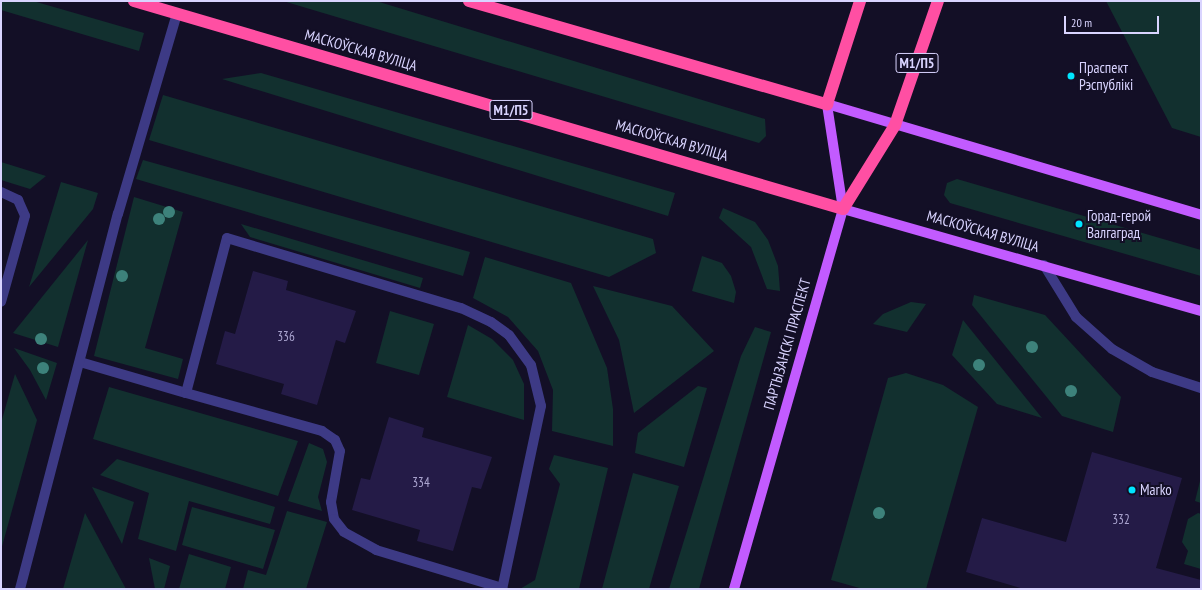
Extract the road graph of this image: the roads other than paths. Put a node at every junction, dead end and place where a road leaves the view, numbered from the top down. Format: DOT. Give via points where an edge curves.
graph roads {
  1 [pos="134,1"];
  2 [pos="469,1"];
  3 [pos="860,1"];
  4 [pos="938,1"];
  5 [pos="177,14"];
  6 [pos="827,104"];
  7 [pos="895,125"];
  8 [pos="1,192"];
  9 [pos="843,209"];
  10 [pos="1201,215"];
  11 [pos="1044,265"];
  12 [pos="1,302"];
  13 [pos="1201,311"];
  14 [pos="80,362"];
  15 [pos="1201,388"];
  16 [pos="186,393"];
  17 [pos="502,588"];
  18 [pos="20,589"];
  19 [pos="734,589"];
  1 -- 5 [label="highway, МАСКОЎСКАЯ ВУЛІЦА / М1/П5"];
  2 -- 6 [label="highway"];
  3 -- 6 [label="highway"];
  4 -- 7 [label="highway, М1/П5"];
  5 -- 9 [label="highway, МАСКОЎСКАЯ ВУЛІЦА / М1/П5"];
  5 -- 14 [label="lane" via="118,214"];
  6 -- 7 [label="main road"];
  6 -- 9 [label="main road, ПАРТЫЗАНСКІ ПРАСПЕКТ"];
  7 -- 9 [label="highway, М1/П5"];
  7 -- 10 [label="main road"];
  8 -- 12 [label="lane" via="18,200 26,216"];
  9 -- 11 [label="main road, МАСКОЎСКАЯ ВУЛІЦА"];
  9 -- 19 [label="main road, ПАРТЫЗАНСКІ ПРАСПЕКТ"];
  11 -- 13 [label="main road, МАСКОЎСКАЯ ВУЛІЦА"];
  11 -- 15 [label="lane" via="1076,317 1112,349 1152,372"];
  14 -- 16 [label="lane"];
  14 -- 18 [label="lane"];
  16 -- 17 [label="lane" via="322,431 335,440 340,451 330,502 334,519 344,532 376,550"];
  16 -- 17 [label="lane" via="227,238 461,308 491,322 509,335 532,365 541,406"];
}
